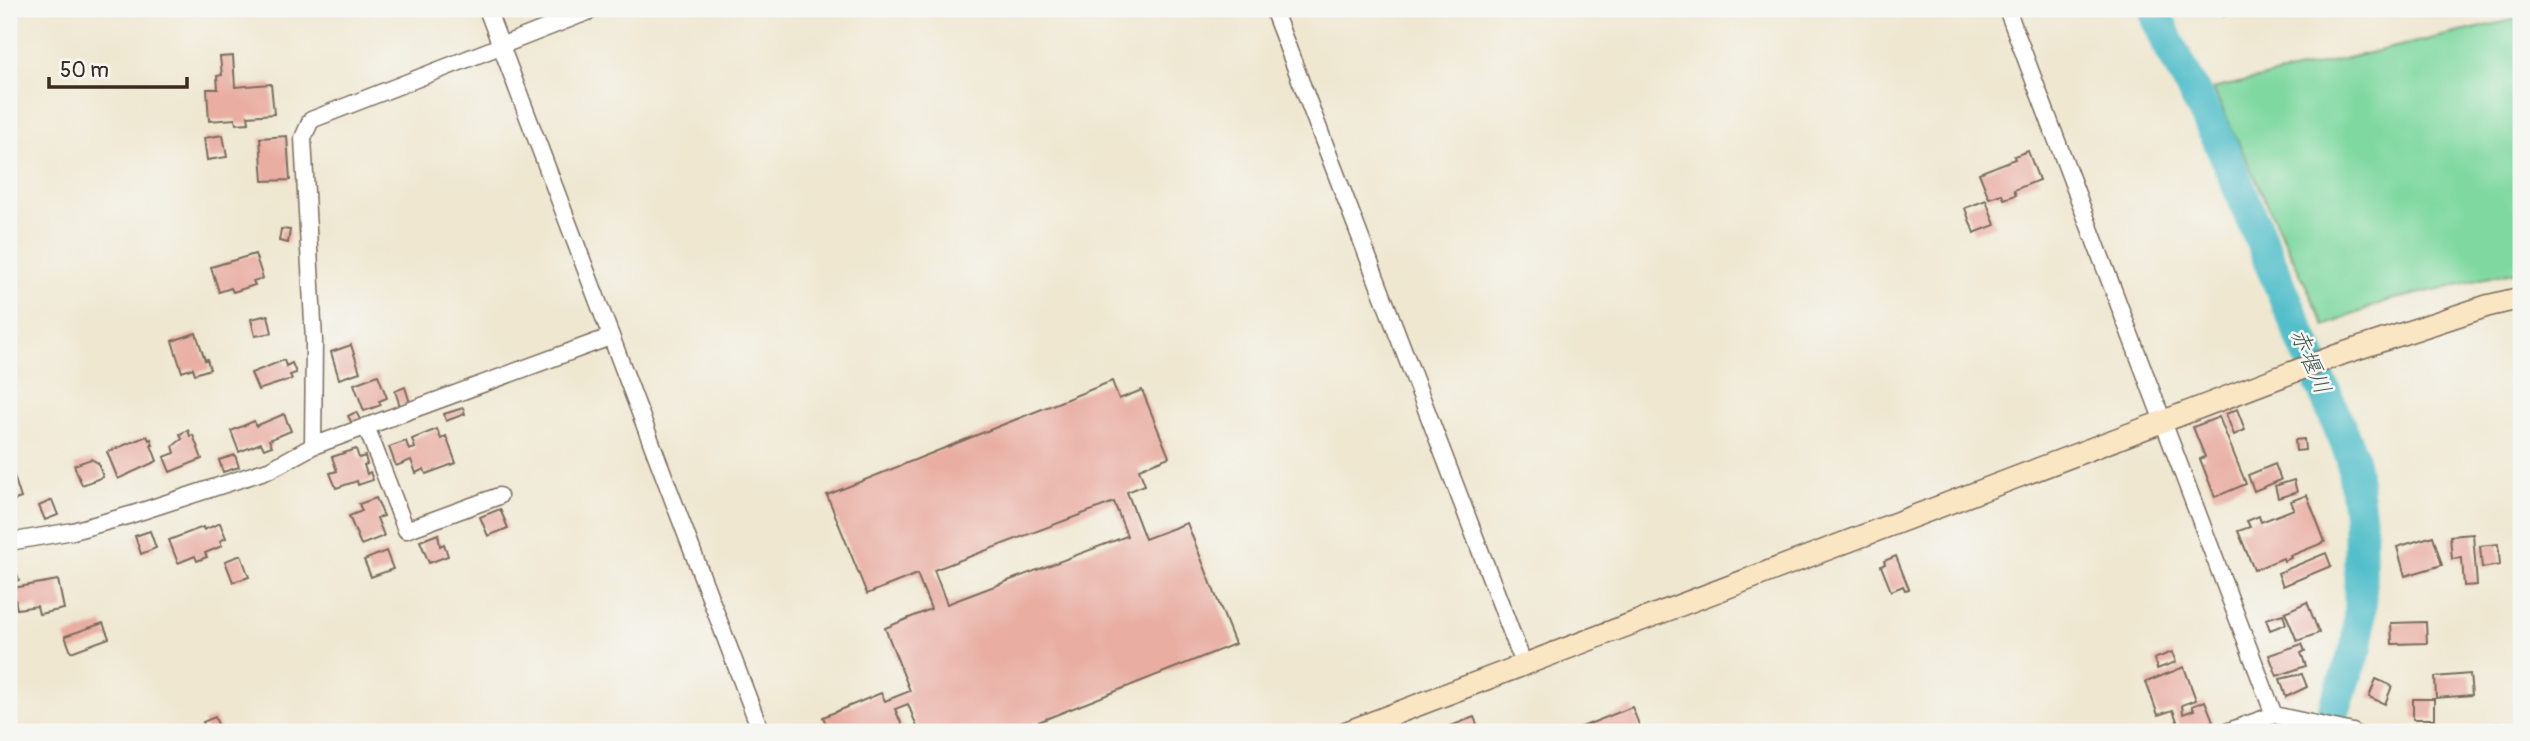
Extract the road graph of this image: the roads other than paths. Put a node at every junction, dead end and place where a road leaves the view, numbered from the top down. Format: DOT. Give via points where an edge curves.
graph roads {
  1 [pos="487,9"];
  2 [pos="595,9"];
  3 [pos="1273,9"];
  4 [pos="2007,9"];
  5 [pos="500,45"];
  6 [pos="2521,298"];
  7 [pos="610,337"];
  8 [pos="2164,421"];
  9 [pos="366,426"];
  10 [pos="313,446"];
  11 [pos="499,496"];
  12 [pos="9,542"];
  13 [pos="1524,665"];
  14 [pos="2274,715"];
  15 [pos="2521,731"];
  16 [pos="761,732"];
  17 [pos="1347,732"];
  18 [pos="2226,732"];
  19 [pos="2345,732"];
  20 [pos="2353,732"];
  21 [pos="2497,732"];
  1 -- 5 [label="street"];
  2 -- 5 [label="street"];
  3 -- 13 [label="street"];
  4 -- 8 [label="street"];
  5 -- 7 [label="street"];
  5 -- 10 [label="street" via="311,120 303,138 314,341"];
  6 -- 8 [label="street" via="2335,356"];
  7 -- 9 [label="street"];
  7 -- 16 [label="street"];
  8 -- 13 [label="street"];
  8 -- 14 [label="street"];
  9 -- 10 [label="street"];
  9 -- 11 [label="street" via="406,530"];
  10 -- 12 [label="street" via="271,469 130,516"];
  13 -- 17 [label="street"];
  14 -- 18 [label="street"];
  14 -- 19 [label="street"];
  15 -- 21 [label="street"];
  19 -- 20 [label="street"];
}
